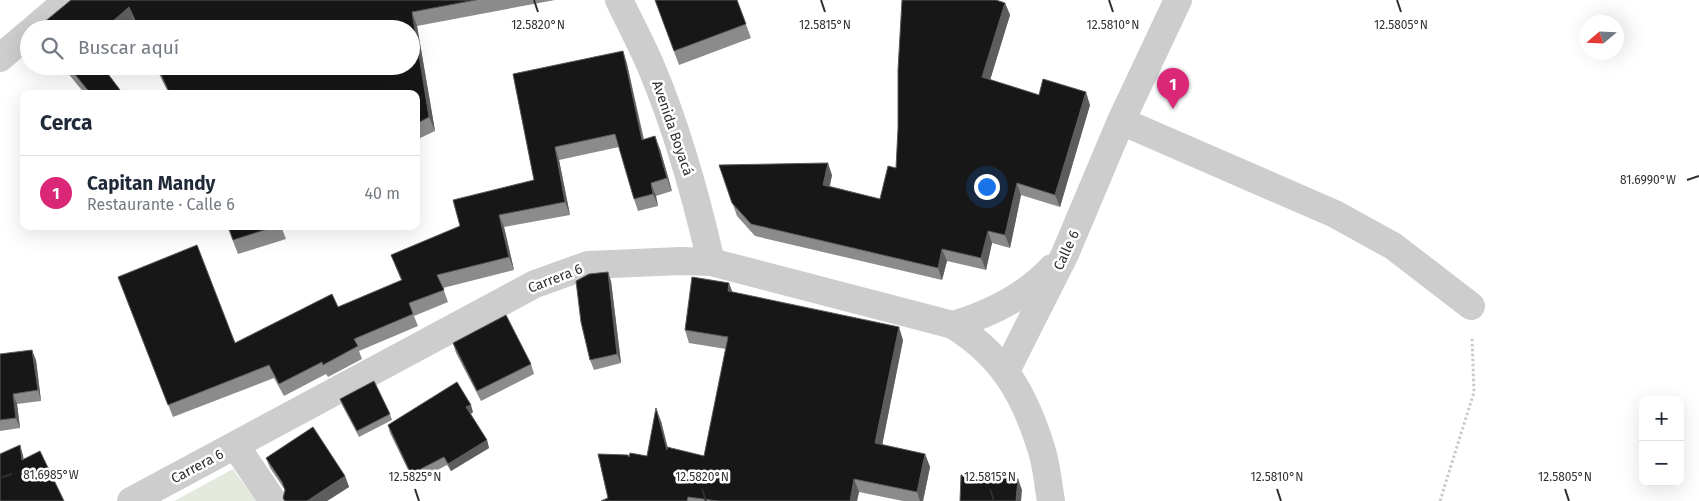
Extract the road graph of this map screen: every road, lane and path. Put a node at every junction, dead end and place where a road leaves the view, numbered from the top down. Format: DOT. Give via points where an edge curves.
graph roads {
  1 [pos="68,0"];
  2 [pos="618,0"];
  3 [pos="1178,0"];
  4 [pos="45,20"];
  5 [pos="20,41"];
  6 [pos="0,58"];
  7 [pos="1122,122"];
  8 [pos="1065,254"];
  9 [pos="711,262"];
  10 [pos="1471,306"];
  11 [pos="953,325"];
  12 [pos="1006,372"];
  13 [pos="234,446"];
  14 [pos="131,501"];
  15 [pos="273,501"];
  16 [pos="1051,501"];
  17 [pos="1440,501"];
  1 -- 4 [label="street"];
  2 -- 9 [label="street, Avenida Boyacá" via="652,68 683,152"];
  3 -- 7 [label="street, Calle 6"];
  5 -- 6 [label="street"];
  7 -- 8 [label="street, Calle 6"];
  7 -- 10 [label="street" via="1335,214 1393,246"];
  8 -- 11 [label="street" via="1026,291 1003,306"];
  8 -- 12 [label="street, Calle 6"];
  9 -- 11 [label="street, Carrera 6"];
  9 -- 13 [label="street, Carrera 6" via="588,265 535,284"];
  10 -- 17 [label="path" via="1474,392"];
  11 -- 12 [label="street, Carrera 6" via="984,347"];
  12 -- 16 [label="street" via="1025,407 1042,452"];
  13 -- 14 [label="street, Carrera 6"];
  13 -- 15 [label="street"];
}
